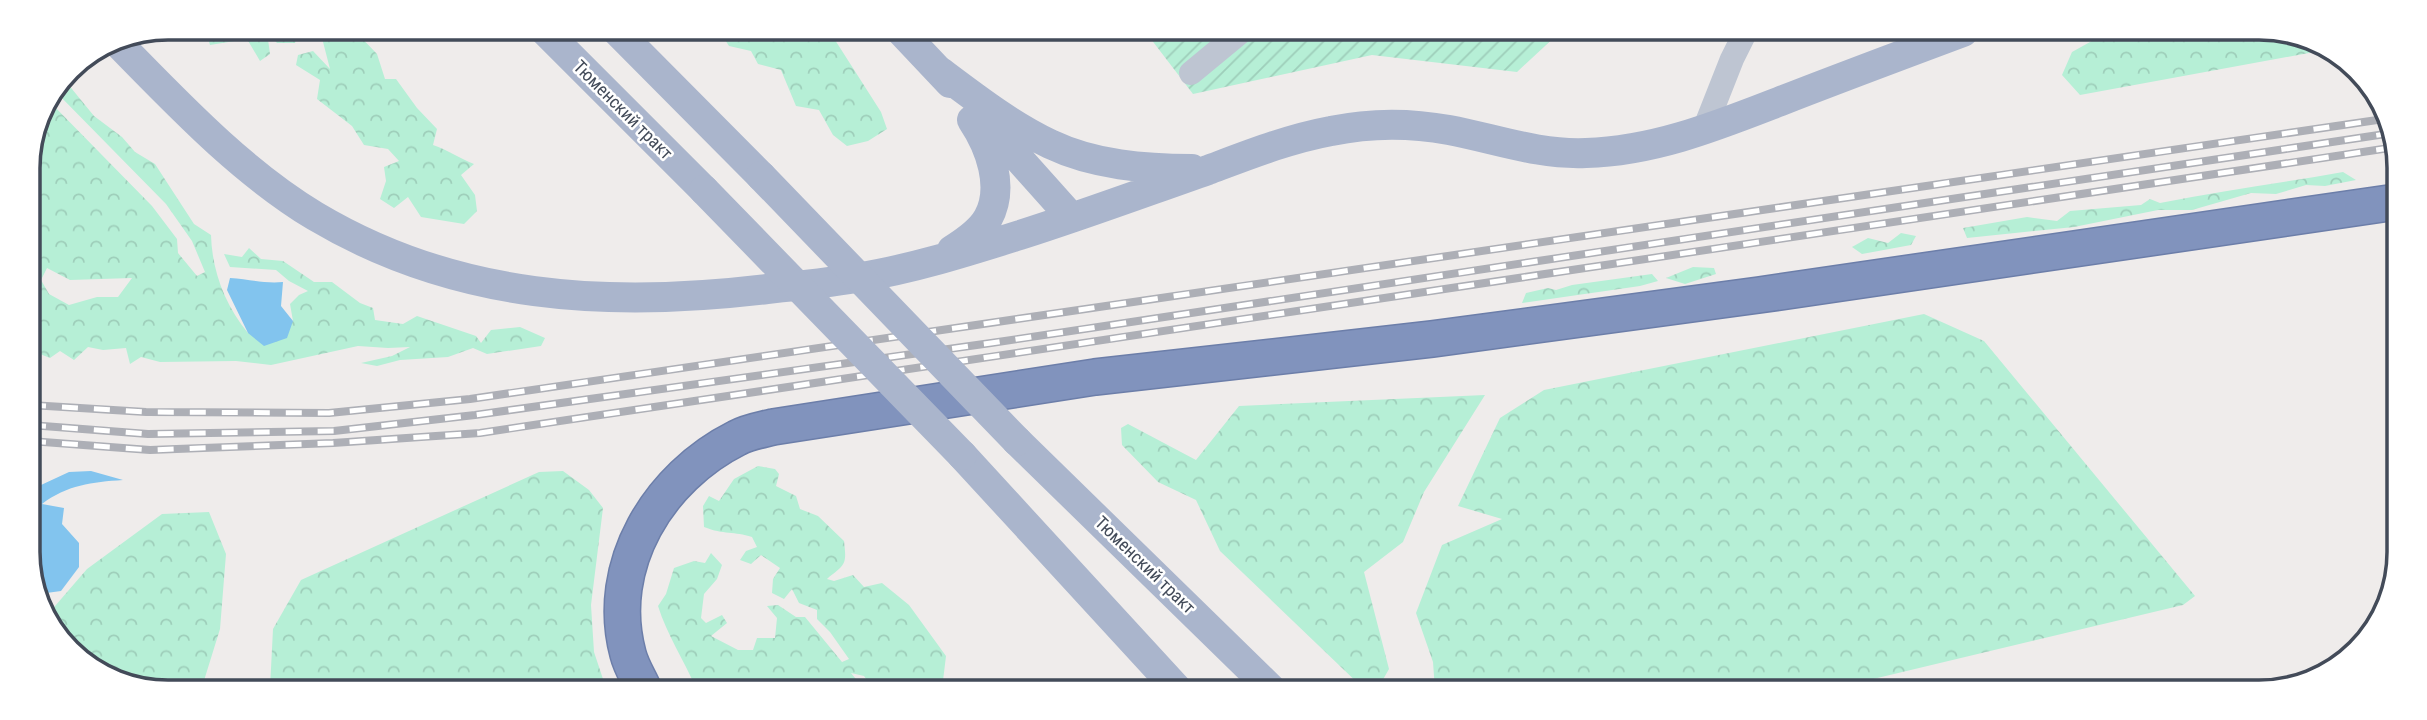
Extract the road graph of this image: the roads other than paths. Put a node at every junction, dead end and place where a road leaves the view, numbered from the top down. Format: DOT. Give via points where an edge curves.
graph roads {
  1 [pos="1230,40"];
  2 [pos="1742,40"];
  3 [pos="1941,40"];
  4 [pos="555,41"];
  5 [pos="627,41"];
  6 [pos="910,41"];
  7 [pos="123,48"];
  8 [pos="938,70"];
  9 [pos="1192,73"];
  10 [pos="1704,130"];
  11 [pos="1208,170"];
  12 [pos="2387,203"];
  13 [pos="1071,217"];
  14 [pos="937,260"];
  15 [pos="1261,679"];
  16 [pos="639,680"];
  17 [pos="1167,680"];
  1 -- 9 [label="street"];
  2 -- 10 [label="street"];
  3 -- 10 [label="main road"];
  4 -- 17 [label="main road, Тюменский тракт, bridge" via="962,454"];
  5 -- 15 [label="main road, Тюменский тракт, bridge" via="1017,441"];
  6 -- 8 [label="main road"];
  7 -- 14 [label="main road" via="233,154 314,215 361,241 464,279 573,297 694,298 854,279"];
  8 -- 11 [label="main road" via="991,110 1052,145 1125,166"];
  8 -- 13 [label="main road"];
  8 -- 14 [label="main road" via="979,130 993,163 995,194 988,218 971,238"];
  10 -- 11 [label="main road" via="1632,150 1552,153 1445,129 1362,126 1301,138"];
  11 -- 13 [label="main road"];
  12 -- 16 [label="highway" via="1759,296 1445,338 1095,377 773,427 740,436 710,453 660,500 643,527 629,561 623,595 628,655"];
  13 -- 14 [label="main road"];
}
